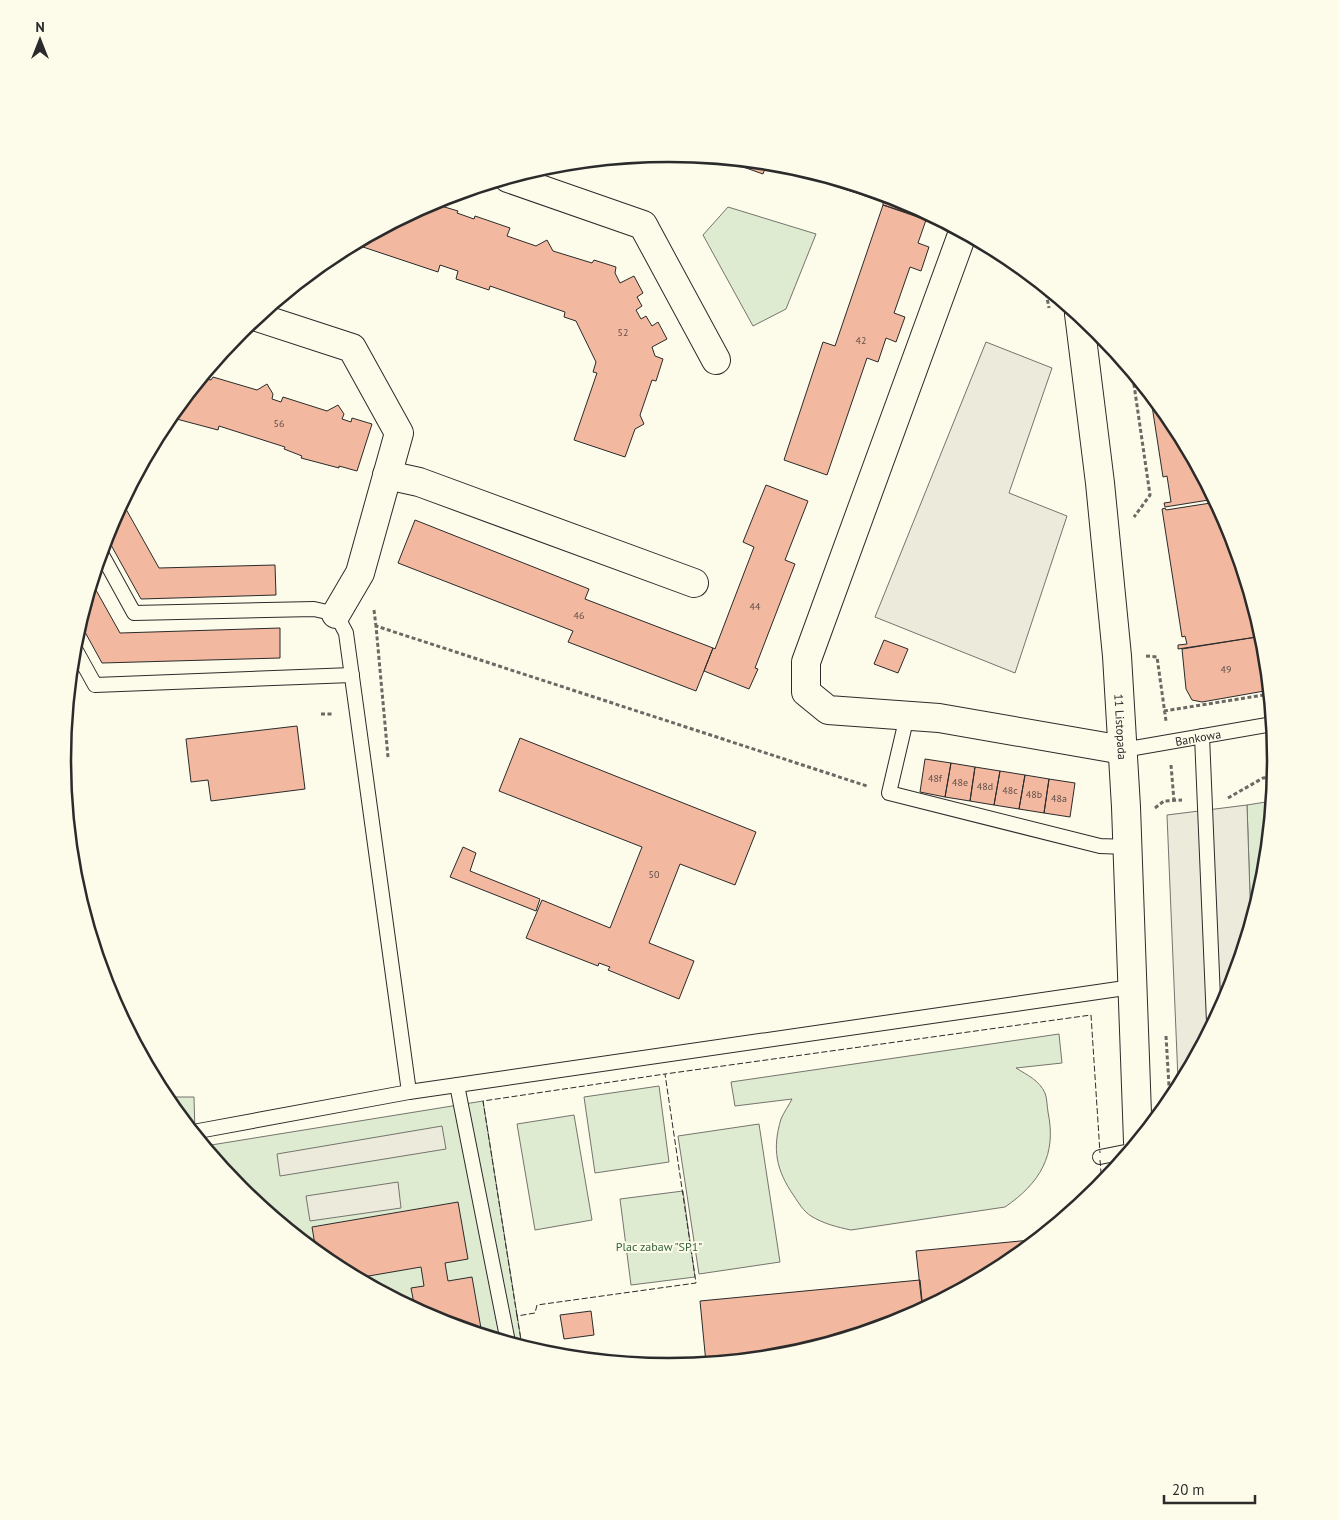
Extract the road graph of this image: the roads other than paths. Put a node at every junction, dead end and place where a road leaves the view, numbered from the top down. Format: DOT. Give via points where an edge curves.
graph roads {
  1 [pos="518,181"];
  2 [pos="961,238"];
  3 [pos="265,320"];
  4 [pos="1080,325"];
  5 [pos="716,360"];
  6 [pos="387,475"];
  7 [pos="106,561"];
  8 [pos="694,583"];
  9 [pos="336,614"];
  10 [pos="80,658"];
  11 [pos="352,675"];
  12 [pos="907,716"];
  13 [pos="1266,725"];
  14 [pos="1202,736"];
  15 [pos="1123,750"];
  16 [pos="1127,847"];
  17 [pos="1132,987"];
  18 [pos="1214,1008"];
  19 [pos="457,1085"];
  20 [pos="409,1092"];
  21 [pos="201,1131"];
  22 [pos="1138,1132"];
  23 [pos="1120,1153"];
  24 [pos="1100,1157"];
  25 [pos="507,1336"];
  1 -- 5 [label="street" via="643,225"];
  2 -- 12 [label="street" via="806,662 806,692 828,710"];
  3 -- 6 [label="street" via="352,348 399,433"];
  4 -- 15 [label="street, 11 Listopada" via="1102,502"];
  6 -- 8 [label="street" via="419,482"];
  6 -- 9 [label="street" via="360,573"];
  7 -- 9 [label="lane" via="134,613 314,610"];
  9 -- 11 [label="lane" via="346,633"];
  10 -- 11 [label="lane" via="95,685"];
  11 -- 20 [label="lane"];
  12 -- 15 [label="street" via="940,718"];
  12 -- 16 [label="lane" via="890,794 1100,846"];
  13 -- 14 [label="lane, Bankowa"];
  14 -- 15 [label="lane, Bankowa"];
  14 -- 18 [label="lane"];
  15 -- 16 [label="street, 11 Listopada"];
  16 -- 17 [label="street, 11 Listopada"];
  17 -- 19 [label="lane"];
  17 -- 22 [label="street, 11 Listopada"];
  19 -- 20 [label="lane"];
  19 -- 25 [label="lane"];
  20 -- 21 [label="lane"];
  23 -- 24 [label="lane"];
}
